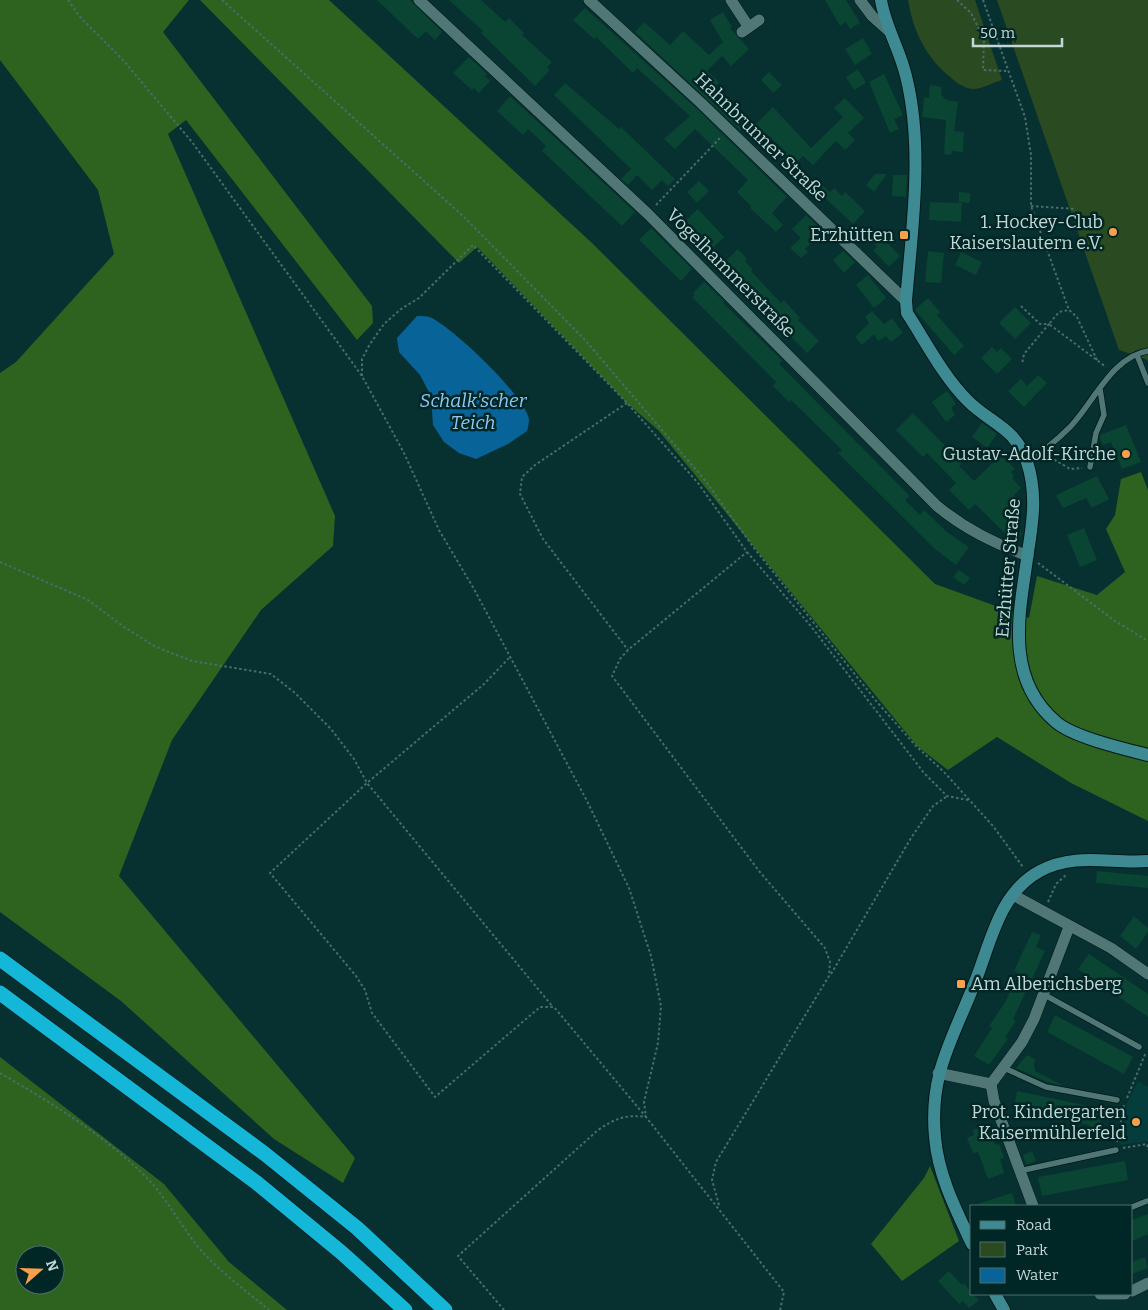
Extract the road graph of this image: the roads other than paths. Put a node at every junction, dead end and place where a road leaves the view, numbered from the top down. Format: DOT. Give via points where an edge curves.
graph roads {
  1 [pos="419,0"];
  2 [pos="589,0"];
  3 [pos="731,0"];
  4 [pos="860,0"];
  5 [pos="867,0"];
  6 [pos="881,0"];
  7 [pos="872,16"];
  8 [pos="760,20"];
  9 [pos="891,33"];
  10 [pos="906,301"];
  11 [pos="1148,351"];
  12 [pos="1137,355"];
  13 [pos="1148,383"];
  14 [pos="1100,389"];
  15 [pos="1027,462"];
  16 [pos="1090,467"];
  17 [pos="1028,556"];
  18 [pos="1148,755"];
  19 [pos="1148,861"];
  20 [pos="1013,895"];
  21 [pos="1069,927"];
  22 [pos="0,959"];
  23 [pos="1148,974"];
  24 [pos="0,993"];
  25 [pos="1042,994"];
  26 [pos="1140,1047"];
  27 [pos="1004,1068"];
  28 [pos="938,1073"];
  29 [pos="991,1084"];
  30 [pos="1117,1100"];
  31 [pos="1116,1150"];
  32 [pos="1019,1171"];
  33 [pos="1147,1201"];
  34 [pos="1033,1205"];
  35 [pos="1133,1207"];
  36 [pos="970,1239"];
  37 [pos="1148,1283"];
  38 [pos="1133,1290"];
  39 [pos="996,1295"];
  40 [pos="405,1310"];
  41 [pos="445,1310"];
  42 [pos="1004,1310"];
  1 -- 17 [label="street, Vogelhammerstraße" via="648,214 937,506 994,544"];
  2 -- 10 [label="street, Hahnbrunner Straße"];
  3 -- 8 [label="street" via="745,29"];
  4 -- 7 [label="street"];
  5 -- 7 [label="lane"];
  6 -- 9 [label="street, Erzhütter Straße"];
  7 -- 9 [label="street"];
  9 -- 10 [label="street, Erzhütter Straße" via="906,76 913,121 914,164"];
  10 -- 15 [label="street, Erzhütter Straße" via="907,314 955,385 969,402 1012,435"];
  11 -- 12 [label="lane"];
  12 -- 13 [label="lane"];
  12 -- 14 [label="lane" via="1113,372"];
  14 -- 15 [label="lane" via="1070,427"];
  14 -- 16 [label="lane" via="1104,415 1096,433"];
  15 -- 17 [label="street, Erzhütter Straße" via="1032,479 1034,514"];
  17 -- 18 [label="street, Erzhütter Straße" via="1017,636 1021,664 1029,687 1056,723 1074,732"];
  19 -- 20 [label="street" via="1087,858 1056,865 1031,878"];
  20 -- 21 [label="street"];
  20 -- 28 [label="street" via="993,932"];
  21 -- 23 [label="street" via="1112,948"];
  21 -- 25 [label="street"];
  22 -- 41 [label="highway" via="265,1154 357,1228"];
  24 -- 40 [label="highway" via="256,1183 342,1253"];
  25 -- 26 [label="lane"];
  25 -- 27 [label="street" via="1022,1042"];
  27 -- 29 [label="street"];
  27 -- 30 [label="lane" via="1046,1087"];
  28 -- 29 [label="street"];
  28 -- 36 [label="street" via="934,1112 937,1154 946,1185"];
  29 -- 32 [label="street"];
  31 -- 32 [label="lane"];
  32 -- 34 [label="street"];
  33 -- 35 [label="lane"];
  37 -- 38 [label="street"];
  39 -- 42 [label="street"];
}
